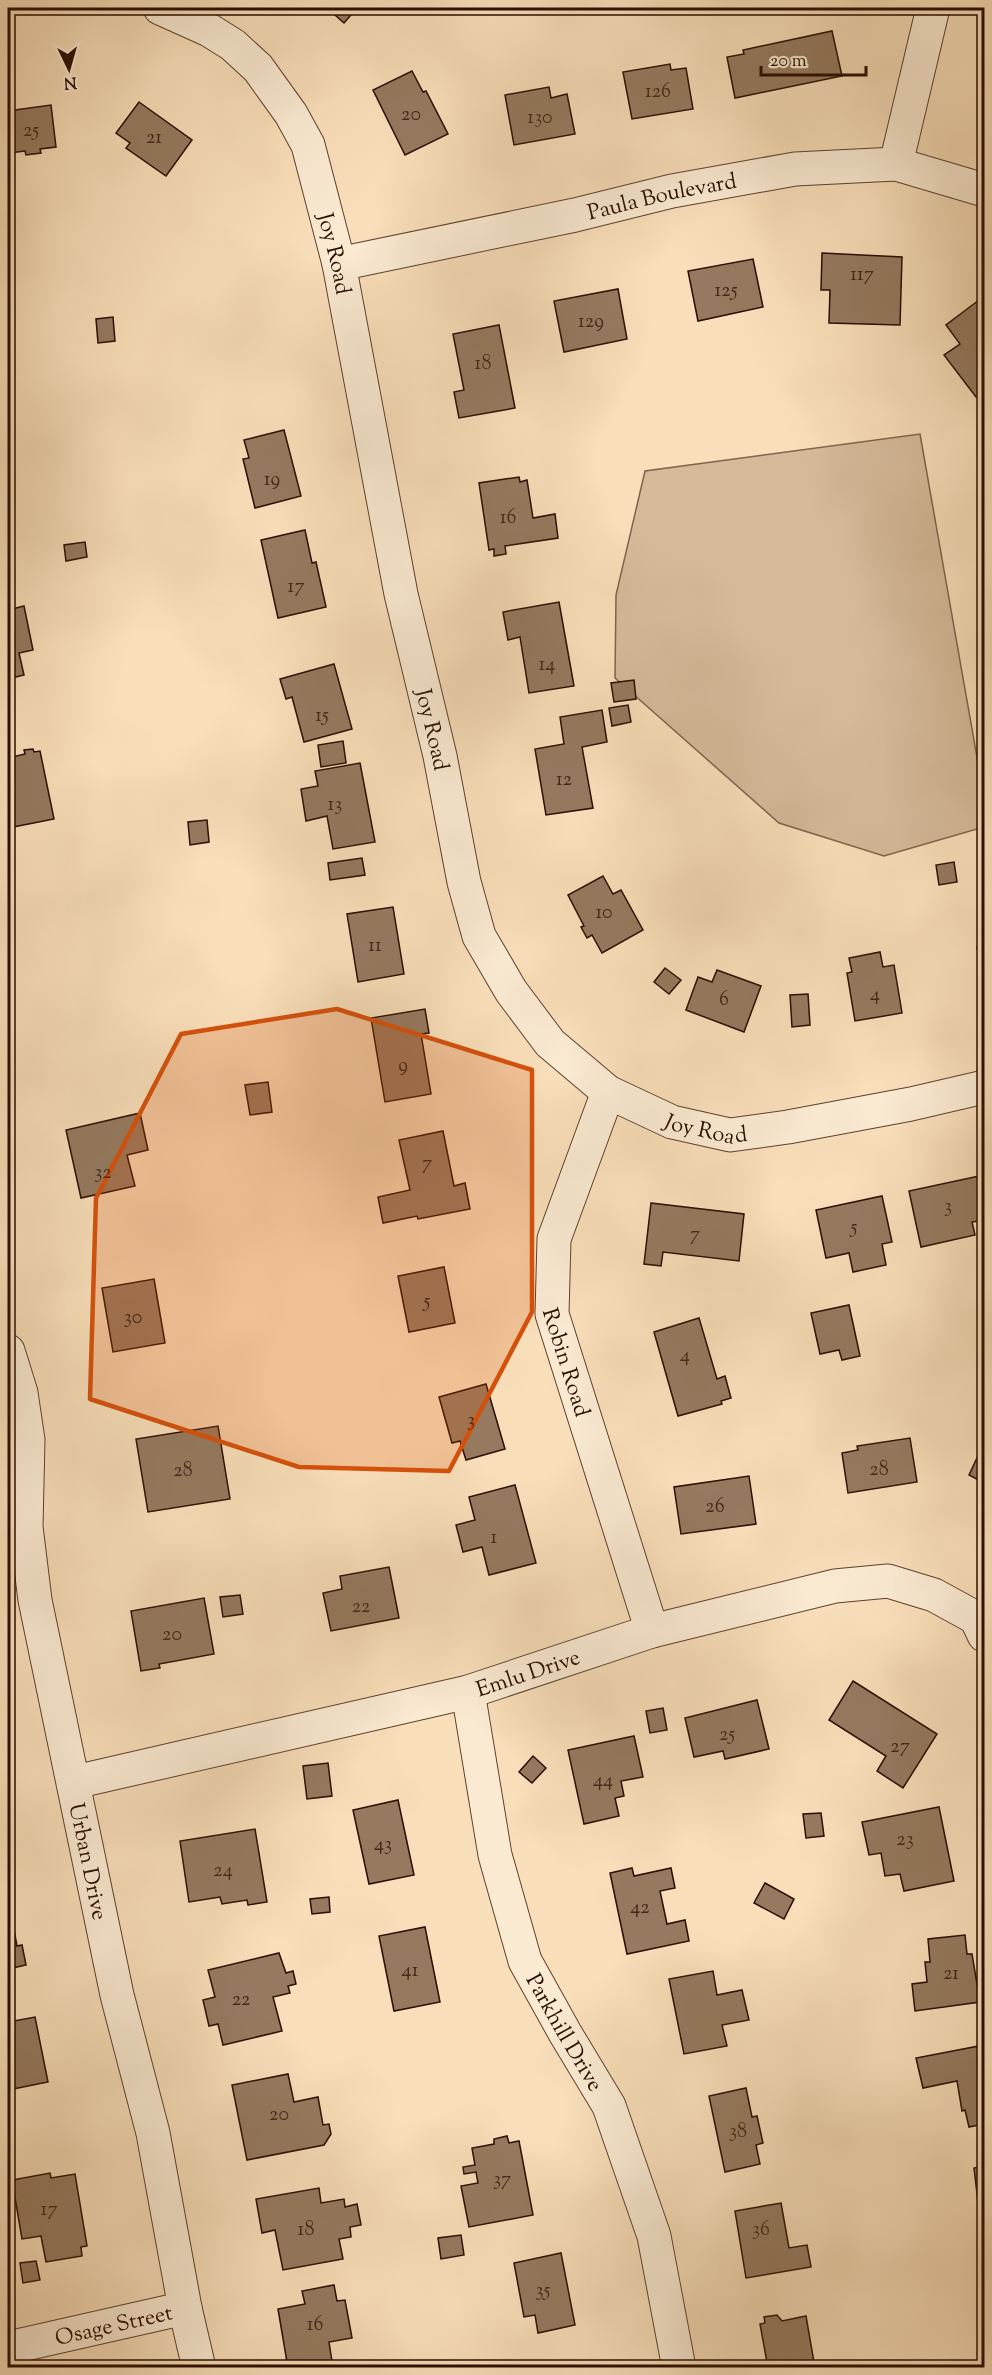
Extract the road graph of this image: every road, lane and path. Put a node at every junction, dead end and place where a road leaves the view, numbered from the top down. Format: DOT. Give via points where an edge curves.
graph roads {
  1 [pos="160,8"];
  2 [pos="933,8"];
  3 [pos="897,164"];
  4 [pos="984,190"];
  5 [pos="339,264"];
  6 [pos="984,1087"];
  7 [pos="608,1092"];
  8 [pos="8,1351"];
  9 [pos="980,1627"];
  10 [pos="652,1631"];
  11 [pos="468,1692"];
  12 [pos="75,1782"];
  13 [pos="185,2308"];
  14 [pos="8,2348"];
  15 [pos="199,2367"];
  16 [pos="679,2367"];
  1 -- 5 [label="street, Joy Road" via="232,45 274,88 308,145"];
  2 -- 3 [label="street"];
  3 -- 4 [label="street, Paula Boulevard"];
  3 -- 5 [label="street, Paula Boulevard" via="795,169 672,191"];
  5 -- 7 [label="street, Joy Road" via="402,594 479,936 511,991 550,1043"];
  6 -- 7 [label="street, Joy Road" via="730,1135 672,1122"];
  7 -- 10 [label="street, Robin Road" via="554,1239 552,1314"];
  8 -- 12 [label="street, Urban Drive" via="21,1393 28,1440 26,1527 35,1600"];
  9 -- 10 [label="street, Emlu Drive" via="934,1595 888,1581 835,1586"];
  10 -- 11 [label="street, Emlu Drive"];
  11 -- 12 [label="street, Emlu Drive"];
  11 -- 16 [label="street, Parkhill Drive" via="495,1855 525,1961 609,2106 654,2236"];
  12 -- 13 [label="street, Urban Drive" via="117,1995 153,2133"];
  13 -- 14 [label="street, Osage Street"];
  13 -- 15 [label="street, Urban Drive"];
}
